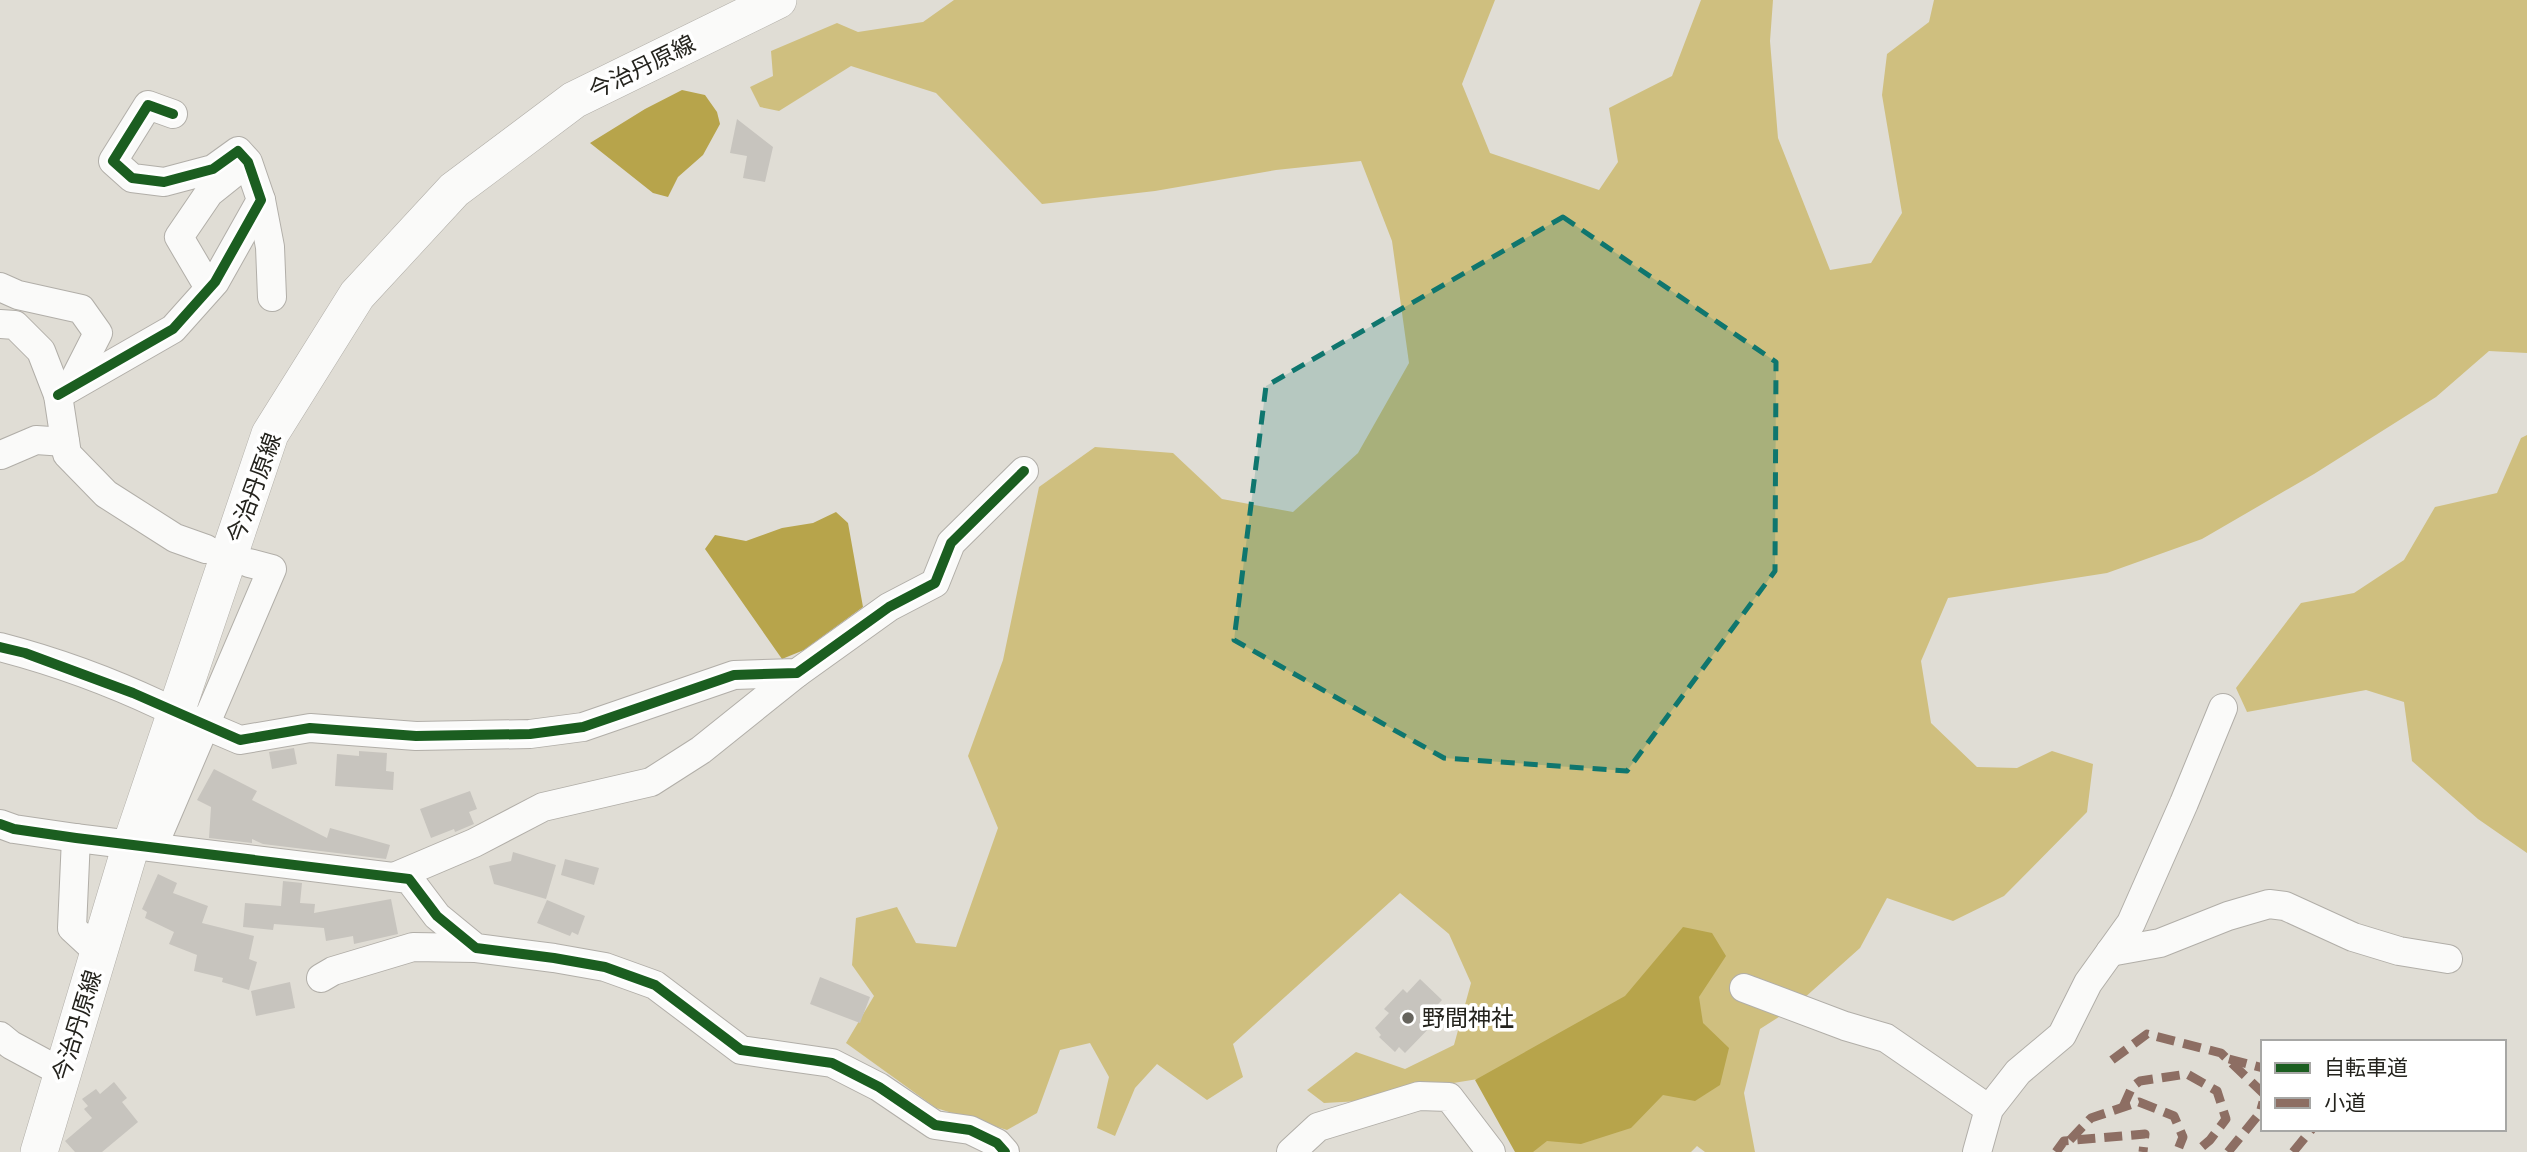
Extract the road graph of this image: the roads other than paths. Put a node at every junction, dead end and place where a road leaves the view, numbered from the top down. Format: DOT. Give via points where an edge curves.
graph roads {
  1 [pos="778,0"];
  2 [pos="173,114"];
  3 [pos="248,162"];
  4 [pos="261,200"];
  5 [pos="0,287"];
  6 [pos="209,288"];
  7 [pos="272,297"];
  8 [pos="0,324"];
  9 [pos="64,392"];
  10 [pos="65,442"];
  11 [pos="1,456"];
  12 [pos="1024,471"];
  13 [pos="206,549"];
  14 [pos="249,563"];
  15 [pos="0,647"];
  16 [pos="797,673"];
  17 [pos="160,705"];
  18 [pos="2223,708"];
  19 [pos="199,723"];
  20 [pos="0,824"];
  21 [pos="76,838"];
  22 [pos="142,846"];
  23 [pos="394,877"];
  24 [pos="476,948"];
  25 [pos="2110,952"];
  26 [pos="99,953"];
  27 [pos="2448,959"];
  28 [pos="321,978"];
  29 [pos="1744,988"];
  30 [pos="0,1036"];
  31 [pos="63,1073"];
  32 [pos="1989,1109"];
  33 [pos="39,1152"];
  34 [pos="1005,1152"];
  35 [pos="1291,1152"];
  36 [pos="1491,1152"];
  37 [pos="1977,1152"];
  1 -- 22 [label="main road, 今治丹原線" via="574,100 454,190 358,295 270,434"];
  2 -- 3 [label="street" via="148,105 113,162 132,178 164,182 213,169 238,151"];
  3 -- 4 [label="street"];
  3 -- 6 [label="street" via="209,193 179,237"];
  4 -- 6 [label="street"];
  4 -- 7 [label="street" via="270,247"];
  5 -- 9 [label="street" via="80,309 98,333"];
  6 -- 9 [label="street" via="173,329"];
  8 -- 9 [label="street" via="15,325 41,351"];
  9 -- 10 [label="street"];
  10 -- 11 [label="street" via="36,440"];
  10 -- 13 [label="street" via="67,454 106,494 175,538"];
  12 -- 16 [label="street" via="951,542 935,583 889,607"];
  14 -- 19 [label="street" via="272,569"];
  15 -- 17 [label="street"];
  16 -- 19 [label="street" via="734,675 583,727 530,734 416,736 310,728 240,740"];
  16 -- 23 [label="street" via="701,750 651,782 544,807"];
  18 -- 25 [label="street" via="2131,923"];
  19 -- 22 [label="street"];
  20 -- 21 [label="street"];
  21 -- 22 [label="street"];
  21 -- 26 [label="street" via="72,929"];
  22 -- 23 [label="street"];
  22 -- 26 [label="main road, 今治丹原線"];
  23 -- 24 [label="street" via="409,879 437,916"];
  24 -- 28 [label="street" via="413,947"];
  24 -- 34 [label="street" via="605,967 655,985 741,1050 832,1063 879,1087 935,1125 970,1130"];
  25 -- 27 [label="street" via="2160,943 2269,904 2285,906 2388,948"];
  25 -- 32 [label="street" via="2088,983 2062,1035 2018,1072"];
  26 -- 31 [label="main road, 今治丹原線"];
  29 -- 32 [label="street" via="1886,1038"];
  30 -- 31 [label="street"];
  31 -- 33 [label="main road, 今治丹原線"];
  32 -- 37 [label="street"];
  35 -- 36 [label="street" via="1318,1127 1419,1096 1448,1097"];
}
